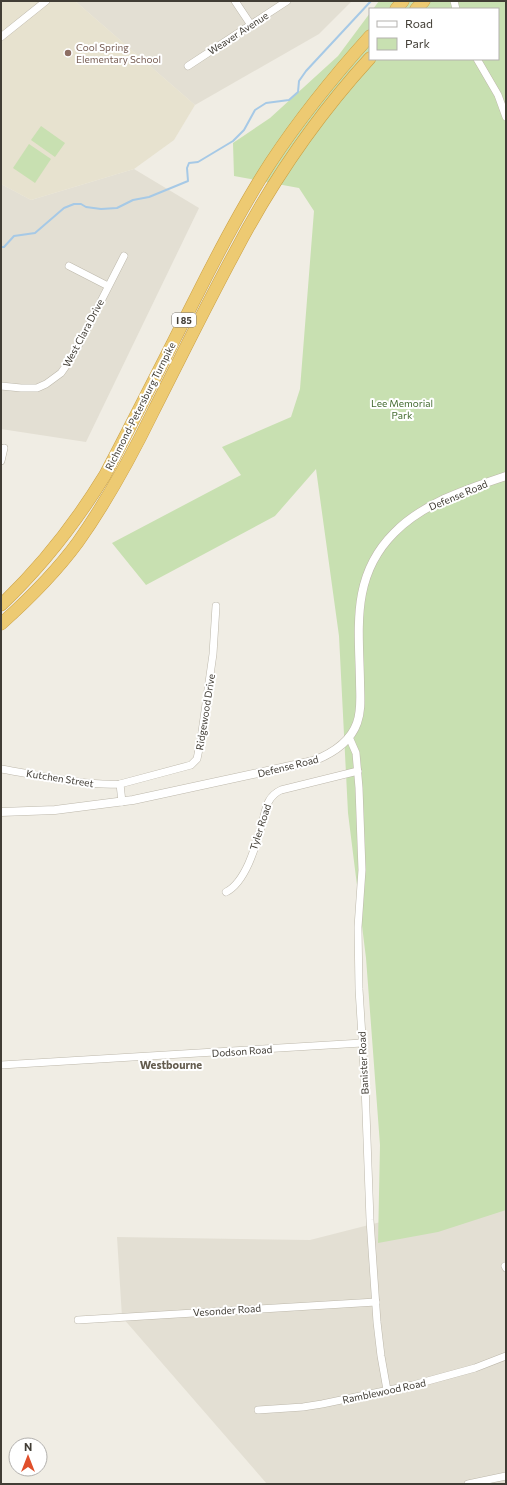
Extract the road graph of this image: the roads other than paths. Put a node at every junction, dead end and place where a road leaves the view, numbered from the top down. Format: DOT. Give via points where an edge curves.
graph roads {
  1 [pos="46,1"];
  2 [pos="235,1"];
  3 [pos="287,1"];
  4 [pos="251,25"];
  5 [pos="1,37"];
  6 [pos="369,37"];
  7 [pos="369,59"];
  8 [pos="478,60"];
  9 [pos="188,66"];
  10 [pos="506,117"];
  11 [pos="124,256"];
  12 [pos="69,266"];
  13 [pos="108,286"];
  14 [pos="1,386"];
  15 [pos="4,448"];
  16 [pos="1,461"];
  17 [pos="506,476"];
  18 [pos="1,605"];
  19 [pos="216,606"];
  20 [pos="1,624"];
  21 [pos="349,737"];
  22 [pos="1,769"];
  23 [pos="358,771"];
  24 [pos="120,784"];
  25 [pos="122,802"];
  26 [pos="1,812"];
  27 [pos="226,892"];
  28 [pos="362,1043"];
  29 [pos="1,1065"];
  30 [pos="376,1302"];
  31 [pos="78,1320"];
  32 [pos="506,1356"];
  33 [pos="387,1390"];
  34 [pos="258,1410"];
  35 [pos="506,1476"];
  36 [pos="468,1484"];
  1 -- 5 [label="street"];
  2 -- 4 [label="street"];
  3 -- 4 [label="street, Weaver Avenue"];
  4 -- 9 [label="street, Weaver Avenue"];
  6 -- 18 [label="highway, Richmond-Petersburg Turnpike / I 85" via="296,126 250,196 219,251 109,468 88,503 55,548"];
  7 -- 20 [label="highway, Richmond-Petersburg Turnpike / I 85" via="333,101 266,196 233,255 135,448 98,513 56,569"];
  8 -- 10 [label="street"];
  11 -- 13 [label="street, West Clara Drive"];
  12 -- 13 [label="street"];
  13 -- 14 [label="street, West Clara Drive" via="62,373 37,388"];
  15 -- 16 [label="street"];
  17 -- 21 [label="street, Defense Road" via="454,495 409,519 392,534 374,560 364,584 359,609 360,714"];
  19 -- 24 [label="street, Ridgewood Drive" via="213,654 197,759 189,766"];
  21 -- 23 [label="street, Banister Road" via="356,753"];
  21 -- 25 [label="street, Defense Road" via="339,747 313,761"];
  22 -- 24 [label="street, Kutchen Street" via="100,784"];
  23 -- 27 [label="street, Tyler Road" via="281,790 271,796 240,880"];
  23 -- 28 [label="street, Banister Road" via="362,870 358,953"];
  24 -- 25 [label="street"];
  25 -- 26 [label="street, Defense Road" via="55,810"];
  28 -- 29 [label="street, Dodson Road"];
  28 -- 30 [label="street, Banister Road"];
  30 -- 31 [label="street, Vesonder Road"];
  30 -- 33 [label="street, Banister Road"];
  32 -- 33 [label="street, Ramblewood Road" via="453,1375"];
  33 -- 34 [label="street, Ramblewood Road" via="316,1405"];
  35 -- 36 [label="street"];
}
